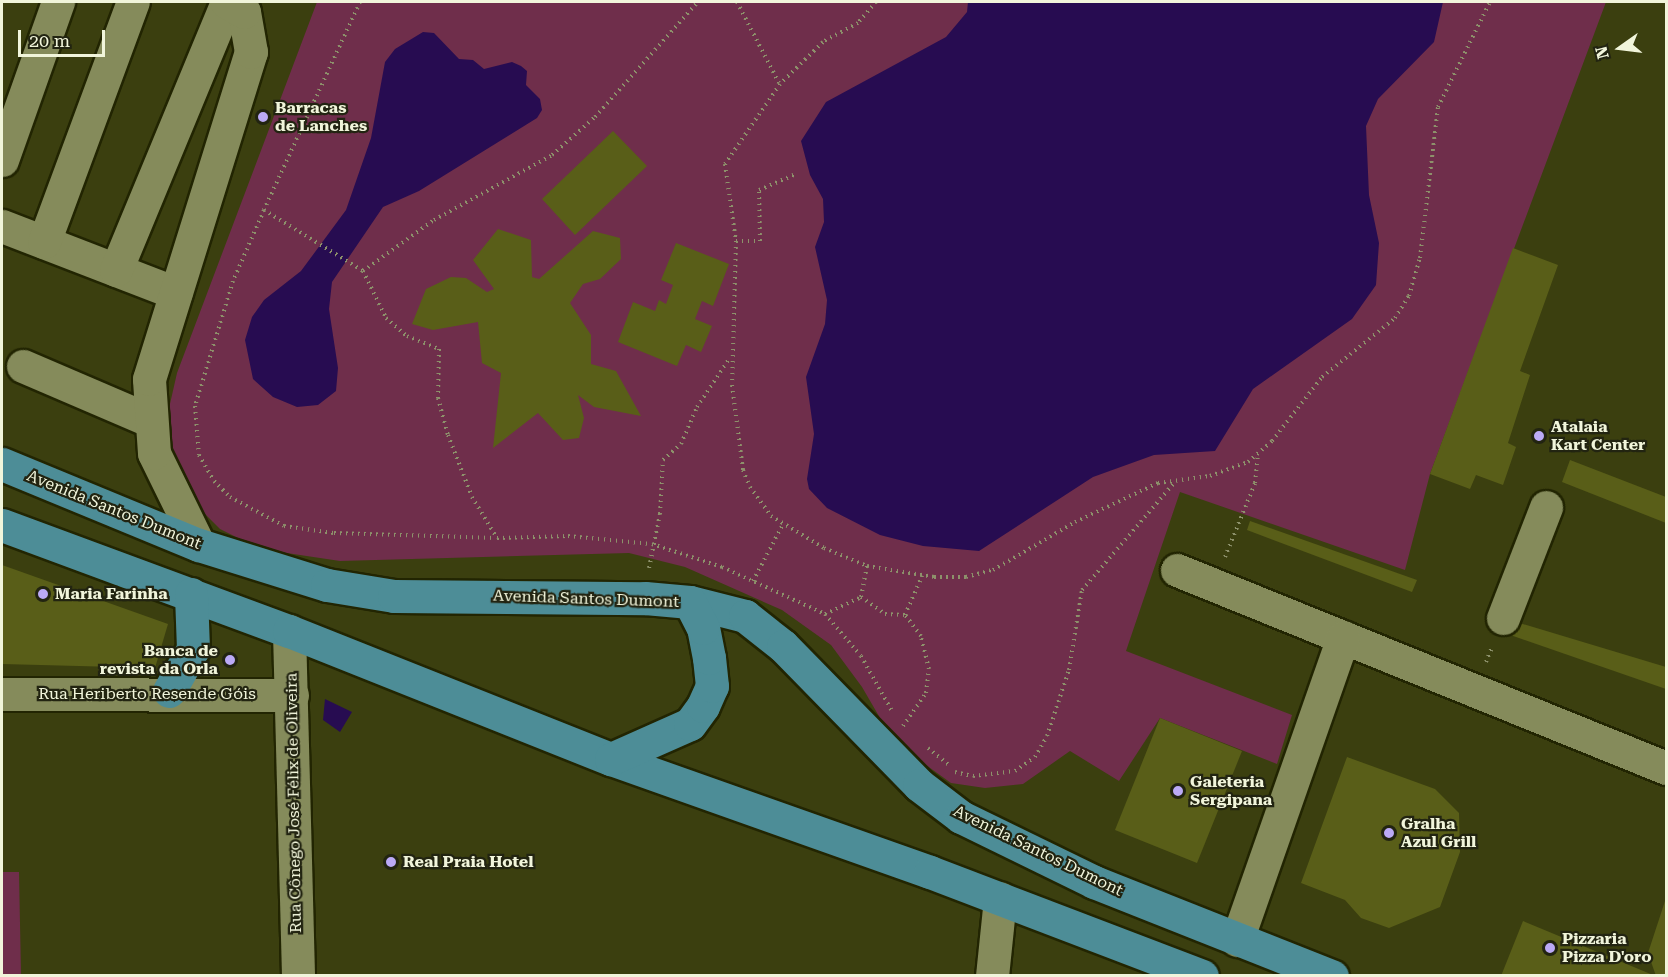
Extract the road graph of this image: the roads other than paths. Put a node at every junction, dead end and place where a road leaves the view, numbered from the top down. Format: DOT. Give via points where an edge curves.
graph roads {
  1 [pos="58,2"];
  2 [pos="134,2"];
  3 [pos="227,2"];
  4 [pos="2,160"];
  5 [pos="2,226"];
  6 [pos="44,242"];
  7 [pos="116,270"];
  8 [pos="176,293"];
  9 [pos="23,366"];
  10 [pos="149,420"];
  11 [pos="2,464"];
  12 [pos="1546,507"];
  13 [pos="2,525"];
  14 [pos="199,545"];
  15 [pos="1177,570"];
  16 [pos="191,594"];
  17 [pos="690,602"];
  18 [pos="1503,618"];
  19 [pos="289,631"];
  20 [pos="1343,637"];
  21 [pos="169,691"];
  22 [pos="2,694"];
  23 [pos="292,694"];
  24 [pos="610,759"];
  25 [pos="1666,768"];
  26 [pos="1000,898"];
  27 [pos="1237,940"];
  28 [pos="298,975"];
  29 [pos="992,975"];
  30 [pos="1202,975"];
  31 [pos="1332,975"];
  1 -- 4 [label="street"];
  2 -- 6 [label="street"];
  3 -- 7 [label="street"];
  3 -- 8 [label="street" via="244,12 251,52"];
  5 -- 6 [label="street"];
  6 -- 7 [label="street"];
  7 -- 8 [label="street"];
  8 -- 10 [label="street" via="149,379"];
  9 -- 10 [label="street"];
  10 -- 14 [label="street" via="154,453"];
  11 -- 14 [label="main road, Avenida Santos Dumont"];
  12 -- 18 [label="street"];
  13 -- 16 [label="main road"];
  14 -- 17 [label="main road, Avenida Santos Dumont" via="327,585 394,596 645,598"];
  15 -- 20 [label="street"];
  16 -- 19 [label="main road"];
  16 -- 21 [label="main road" via="193,649"];
  17 -- 24 [label="main road" via="703,628 709,658 712,686 703,706 690,724"];
  17 -- 27 [label="main road, Avenida Santos Dumont" via="745,616 783,646 919,786 961,817 1094,882"];
  19 -- 23 [label="street, Rua Cônego José Félix de Oliveira"];
  19 -- 24 [label="main road"];
  20 -- 25 [label="street"];
  20 -- 27 [label="street"];
  21 -- 22 [label="street, Rua Heriberto Resende Góis"];
  21 -- 23 [label="street, Rua Heriberto Resende Góis"];
  23 -- 28 [label="street, Rua Cônego José Félix de Oliveira"];
  24 -- 26 [label="main road"];
  26 -- 29 [label="street"];
  26 -- 30 [label="main road"];
  27 -- 31 [label="main road, Avenida Santos Dumont"];
}
